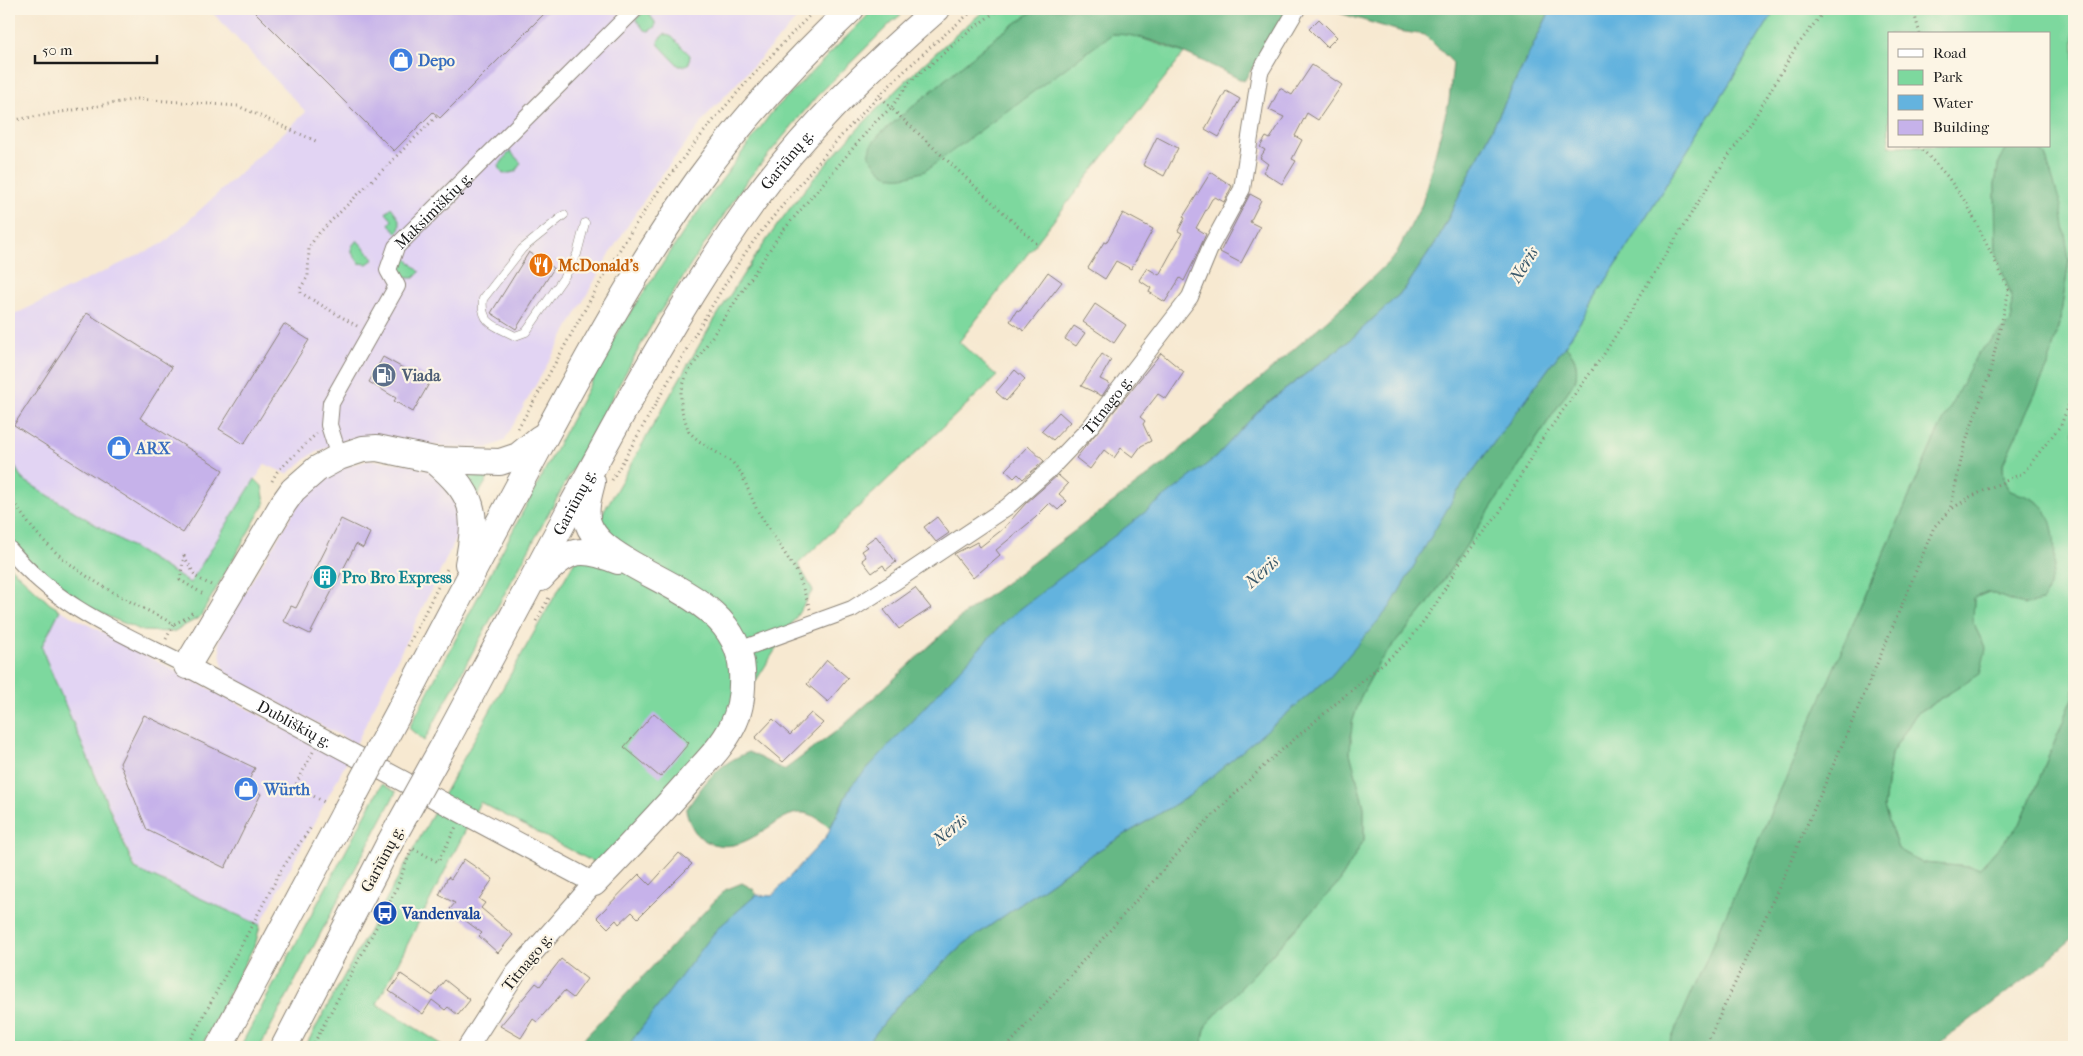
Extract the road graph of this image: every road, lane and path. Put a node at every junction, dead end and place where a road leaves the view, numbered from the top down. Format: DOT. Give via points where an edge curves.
graph roads {
  1 [pos="636,9"];
  2 [pos="851,9"];
  3 [pos="936,9"];
  4 [pos="975,9"];
  5 [pos="999,9"];
  6 [pos="1297,9"];
  7 [pos="1826,9"];
  8 [pos="1913,9"];
  9 [pos="1919,32"];
  10 [pos="879,95"];
  11 [pos="891,108"];
  12 [pos="437,116"];
  13 [pos="9,121"];
  14 [pos="318,142"];
  15 [pos="1921,148"];
  16 [pos="564,215"];
  17 [pos="585,223"];
  18 [pos="1037,244"];
  19 [pos="370,334"];
  20 [pos="2074,391"];
  21 [pos="330,425"];
  22 [pos="547,432"];
  23 [pos="599,456"];
  24 [pos="339,457"];
  25 [pos="434,460"];
  26 [pos="268,488"];
  27 [pos="607,488"];
  28 [pos="9,493"];
  29 [pos="1950,510"];
  30 [pos="9,550"];
  31 [pos="642,571"];
  32 [pos="215,577"];
  33 [pos="211,585"];
  34 [pos="463,589"];
  35 [pos="552,594"];
  36 [pos="205,595"];
  37 [pos="524,597"];
  38 [pos="201,602"];
  39 [pos="197,609"];
  40 [pos="815,622"];
  41 [pos="533,627"];
  42 [pos="739,650"];
  43 [pos="187,666"];
  44 [pos="295,786"];
  45 [pos="333,813"];
  46 [pos="316,820"];
  47 [pos="442,854"];
  48 [pos="594,883"];
  49 [pos="187,1047"];
  50 [pos="219,1047"];
  51 [pos="284,1047"];
  52 [pos="312,1047"];
  53 [pos="468,1047"];
  54 [pos="1007,1047"];
  55 [pos="1705,1047"];
  1 -- 19 [label="street, Maksimiškių g." via="396,247 388,270 398,286"];
  2 -- 22 [label="highway" via="759,104 701,177 634,279"];
  3 -- 23 [label="highway, Gariūnų g." via="842,97 756,198 673,321"];
  4 -- 10 [label="path"];
  5 -- 11 [label="path" via="910,82"];
  6 -- 40 [label="street, Titnago g." via="1260,72 1238,200 1211,246 1190,297 1147,356 1070,449 1007,507 852,609"];
  7 -- 54 [label="path" via="1796,47 1604,354 1540,442 1498,515 1460,562 1436,604 1409,641 1270,760 1202,826"];
  8 -- 9 [label="path"];
  10 -- 11 [label="path"];
  10 -- 27 [label="path" via="824,154 741,259"];
  11 -- 18 [label="path"];
  11 -- 40 [label="path" via="877,120 780,234 686,376 681,392 681,408 689,432 741,473 757,510 798,574"];
  12 -- 19 [label="path" via="318,234 309,247 308,276 300,289 302,293"];
  13 -- 14 [label="path" via="138,99 238,106"];
  15 -- 29 [label="path" via="1967,204 2009,290 1989,376 1964,447"];
  16 -- 17 [label="lane" via="522,249 483,299 481,310 489,322 515,336 526,332 571,268"];
  19 -- 21 [label="street, Maksimiškių g." via="331,403"];
  20 -- 29 [label="path" via="2061,425 2023,473 1970,497"];
  21 -- 24 [label="street, Maksimiškių g."];
  21 -- 26 [label="path" via="314,435 277,472"];
  22 -- 25 [label="highway" via="518,456 500,462"];
  22 -- 34 [label="highway"];
  23 -- 31 [label="highway" via="588,500 588,521 601,544"];
  23 -- 37 [label="highway, Gariūnų g."];
  24 -- 25 [label="highway" via="377,448"];
  24 -- 43 [label="highway" via="317,469 293,490"];
  25 -- 34 [label="highway" via="465,489 473,514 474,532"];
  28 -- 39 [label="path" via="43,541 76,570 109,591 174,624"];
  29 -- 55 [label="path" via="1934,527 1838,756"];
  30 -- 43 [label="street, Dubliškių g." via="50,592 76,610"];
  31 -- 37 [label="highway" via="594,553 575,552 559,558"];
  31 -- 42 [label="highway" via="707,608 727,626"];
  32 -- 33 [label="path"];
  33 -- 36 [label="path"];
  33 -- 36 [label="path" via="196,577 184,555 180,580"];
  34 -- 45 [label="highway, bridge" via="400,710"];
  35 -- 41 [label="path"];
  36 -- 38 [label="path"];
  37 -- 51 [label="highway, Gariūnų g., bridge" via="389,844"];
  40 -- 42 [label="street, Titnago g."];
  42 -- 48 [label="highway" via="743,677 739,709 724,742"];
  43 -- 48 [label="street, Dubliškių g."];
  44 -- 45 [label="path" via="328,804"];
  45 -- 50 [label="highway"];
  46 -- 49 [label="path" via="283,867"];
  47 -- 52 [label="path" via="438,862 412,848 395,892"];
  48 -- 53 [label="street, Titnago g." via="516,972"];
}
